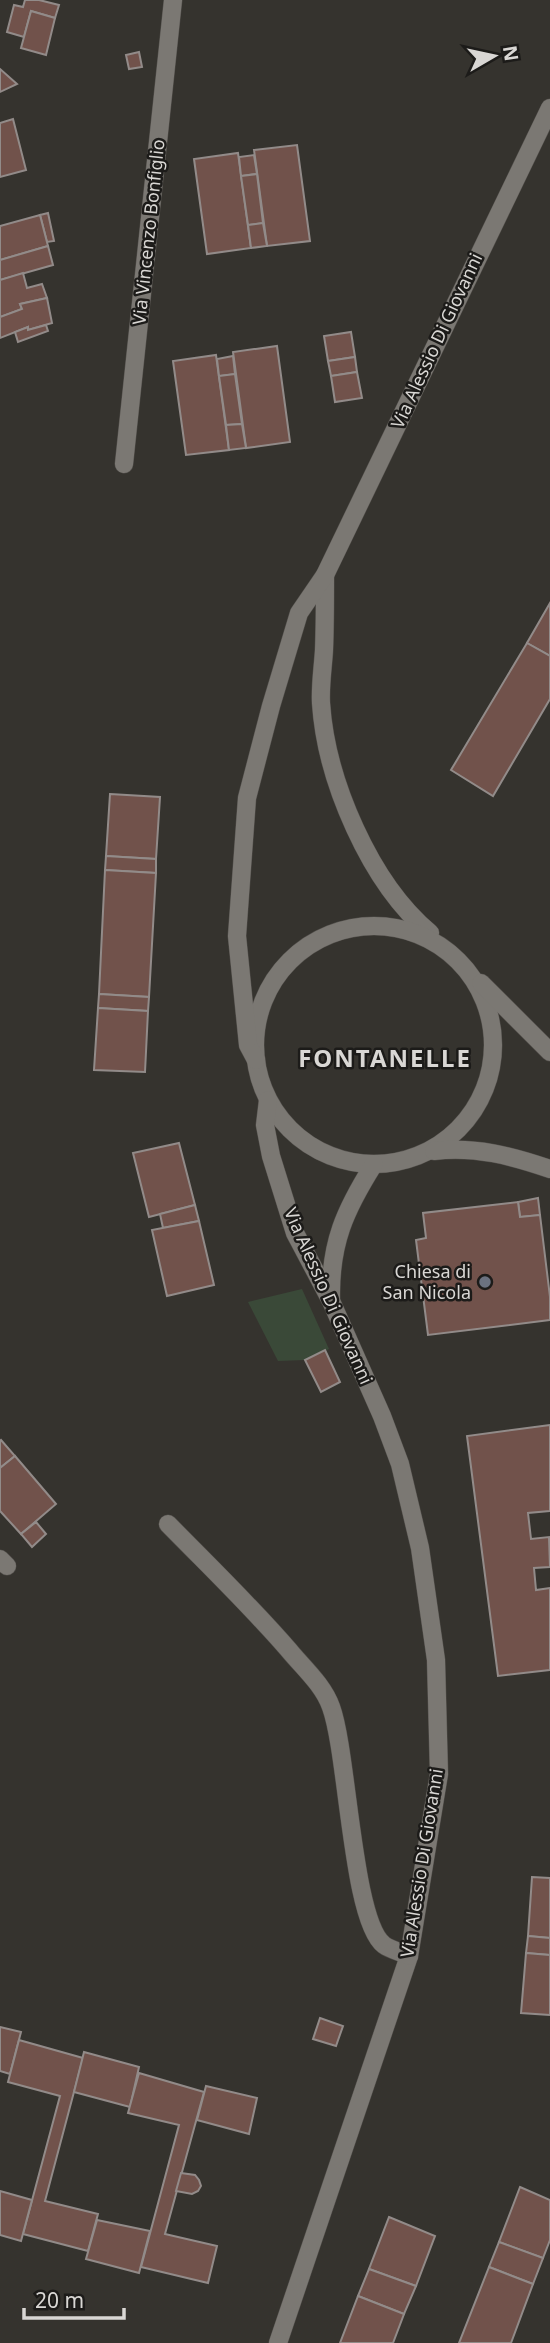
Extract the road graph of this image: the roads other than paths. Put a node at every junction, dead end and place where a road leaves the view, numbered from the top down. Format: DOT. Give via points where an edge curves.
graph roads {
  1 [pos="173,0"];
  2 [pos="550,108"];
  3 [pos="124,464"];
  4 [pos="325,575"];
  5 [pos="452,952"];
  6 [pos="470,972"];
  7 [pos="550,1052"];
  8 [pos="256,1060"];
  9 [pos="268,1100"];
  10 [pos="430,1151"];
  11 [pos="374,1164"];
  12 [pos="550,1169"];
  13 [pos="331,1301"];
  14 [pos="168,1524"];
  15 [pos="409,1956"];
  16 [pos="278,2343"];
  1 -- 3 [label="street, Via Vincenzo Bonfiglio"];
  2 -- 4 [label="street, Via Alessio Di Giovanni"];
  4 -- 5 [label="street, Via Alessio Di Giovanni" via="321,701 328,754 350,819 384,880 413,919"];
  4 -- 8 [label="street, Via Alessio Di Giovanni" via="299,613 247,798 237,936 248,1045"];
  5 -- 6 [label="street, Via Alessio Di Giovanni"];
  5 -- 8 [label="street, Via Alessio Di Giovanni" via="415,932 383,925 342,929 314,941 282,968 268,989 256,1029"];
  6 -- 7 [label="street"];
  6 -- 10 [label="street, Via Alessio Di Giovanni" via="489,1009 494,1050 490,1079 477,1107 450,1138"];
  8 -- 9 [label="street, Via Alessio Di Giovanni"];
  9 -- 11 [label="street, Via Alessio Di Giovanni" via="285,1125 306,1143 325,1154"];
  9 -- 13 [label="street, Via Alessio Di Giovanni" via="265,1125 271,1156 295,1233"];
  10 -- 11 [label="street, Via Alessio Di Giovanni" via="391,1164"];
  10 -- 12 [label="street" via="458,1148 513,1156"];
  11 -- 13 [label="street" via="340,1226 333,1250"];
  13 -- 15 [label="street, Via Alessio Di Giovanni" via="400,1464 420,1548 436,1660 439,1774"];
  14 -- 15 [label="street" via="261,1618 317,1682 331,1705 342,1747 367,1916 383,1944"];
  15 -- 16 [label="street, Via Alessio Di Giovanni"];
}
